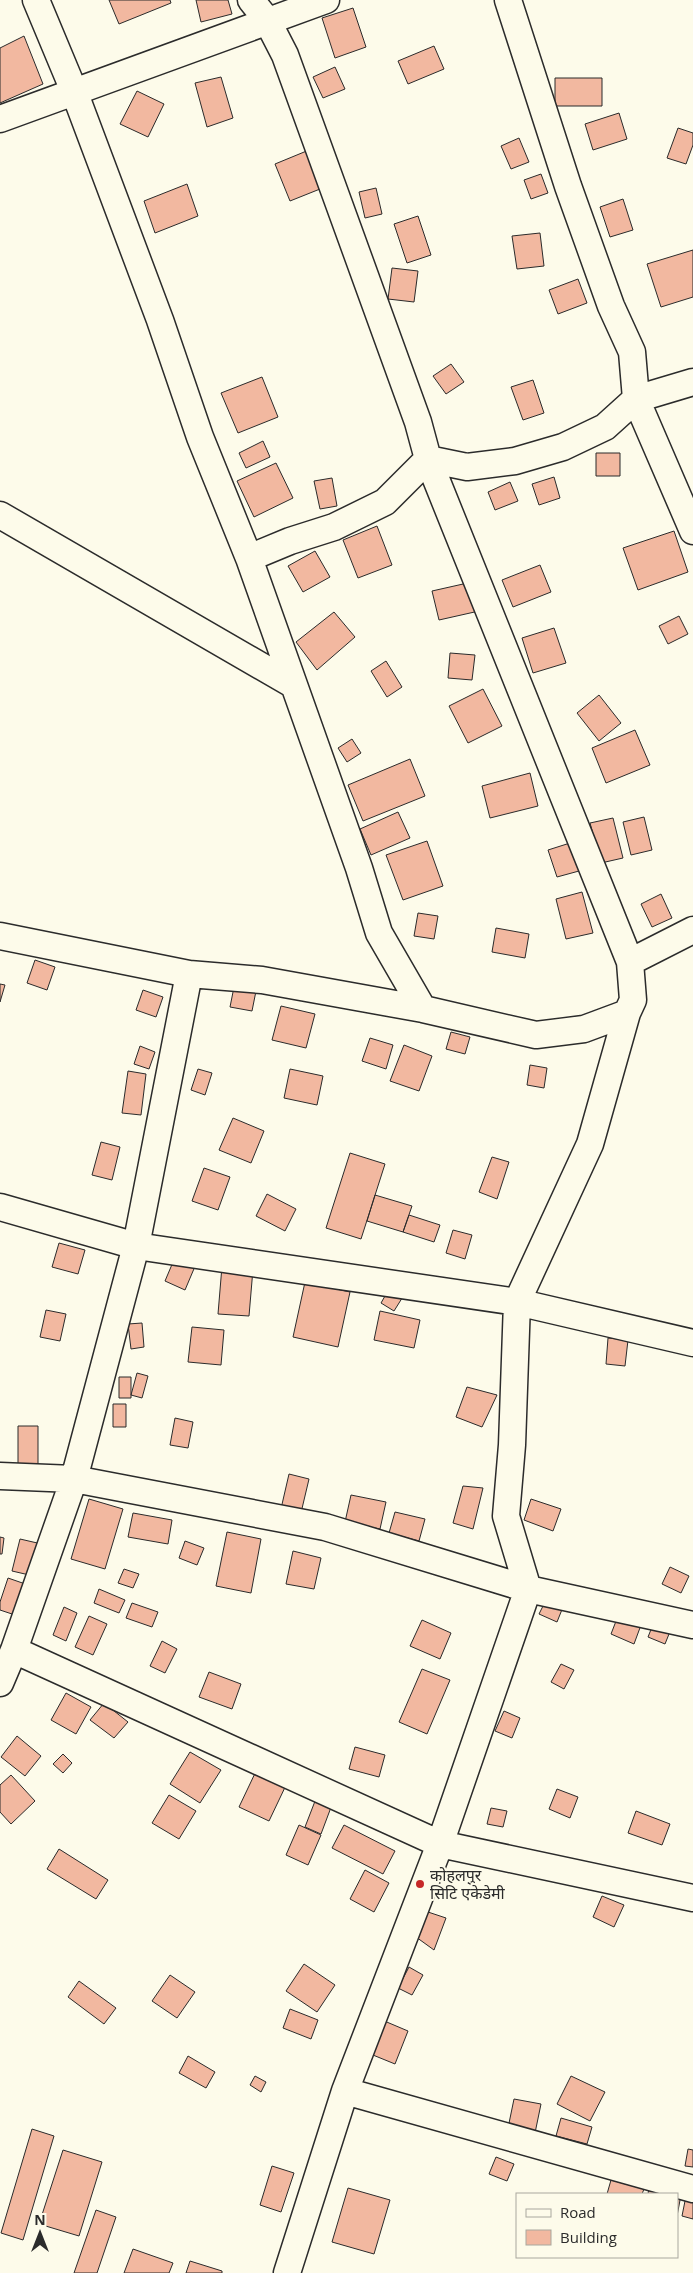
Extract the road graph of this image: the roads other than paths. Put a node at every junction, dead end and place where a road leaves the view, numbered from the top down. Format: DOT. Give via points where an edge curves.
graph roads {
  1 [pos="36,0"];
  2 [pos="251,0"];
  3 [pos="326,0"];
  4 [pos="508,0"];
  5 [pos="267,20"];
  6 [pos="74,91"];
  7 [pos="0,118"];
  8 [pos="693,382"];
  9 [pos="636,399"];
  10 [pos="428,459"];
  11 [pos="0,515"];
  12 [pos="693,530"];
  13 [pos="249,558"];
  14 [pos="292,684"];
  15 [pos="693,930"];
  16 [pos="0,936"];
  17 [pos="630,962"];
  18 [pos="189,974"];
  19 [pos="423,1008"];
  20 [pos="627,1013"];
  21 [pos="0,1207"];
  22 [pos="136,1246"];
  23 [pos="517,1302"];
  24 [pos="693,1343"];
  25 [pos="0,1476"];
  26 [pos="74,1479"];
  27 [pos="528,1590"];
  28 [pos="693,1625"];
  29 [pos="14,1650"];
  30 [pos="0,1683"];
  31 [pos="440,1844"];
  32 [pos="693,1898"];
  33 [pos="345,2091"];
  34 [pos="693,2189"];
  35 [pos="287,2273"];
  1 -- 6 [label="street"];
  2 -- 5 [label="street"];
  3 -- 5 [label="street"];
  4 -- 9 [label="street" via="610,306 632,352"];
  5 -- 6 [label="street"];
  5 -- 10 [label="street" via="285,55 418,422"];
  6 -- 7 [label="street"];
  6 -- 13 [label="street" via="200,437"];
  8 -- 9 [label="street"];
  9 -- 10 [label="street" via="604,427 562,448 514,461 466,467"];
  9 -- 12 [label="street"];
  10 -- 13 [label="street" via="385,502 334,527"];
  10 -- 17 [label="street"];
  11 -- 14 [label="street"];
  13 -- 14 [label="street"];
  14 -- 19 [label="street" via="359,868 379,933"];
  15 -- 17 [label="street"];
  16 -- 18 [label="street"];
  17 -- 20 [label="street" via="633,1000"];
  18 -- 19 [label="street" via="262,980"];
  18 -- 22 [label="street"];
  19 -- 20 [label="street" via="536,1035 584,1029"];
  20 -- 23 [label="street" via="590,1144"];
  21 -- 22 [label="street"];
  22 -- 23 [label="street"];
  22 -- 26 [label="street"];
  23 -- 24 [label="street"];
  23 -- 27 [label="street" via="506,1516"];
  25 -- 26 [label="street"];
  26 -- 27 [label="street" via="325,1527"];
  26 -- 29 [label="street"];
  27 -- 28 [label="street"];
  27 -- 31 [label="street"];
  29 -- 30 [label="street"];
  29 -- 31 [label="street"];
  31 -- 32 [label="street"];
  31 -- 33 [label="street"];
  33 -- 34 [label="street"];
  33 -- 35 [label="street"];
}
